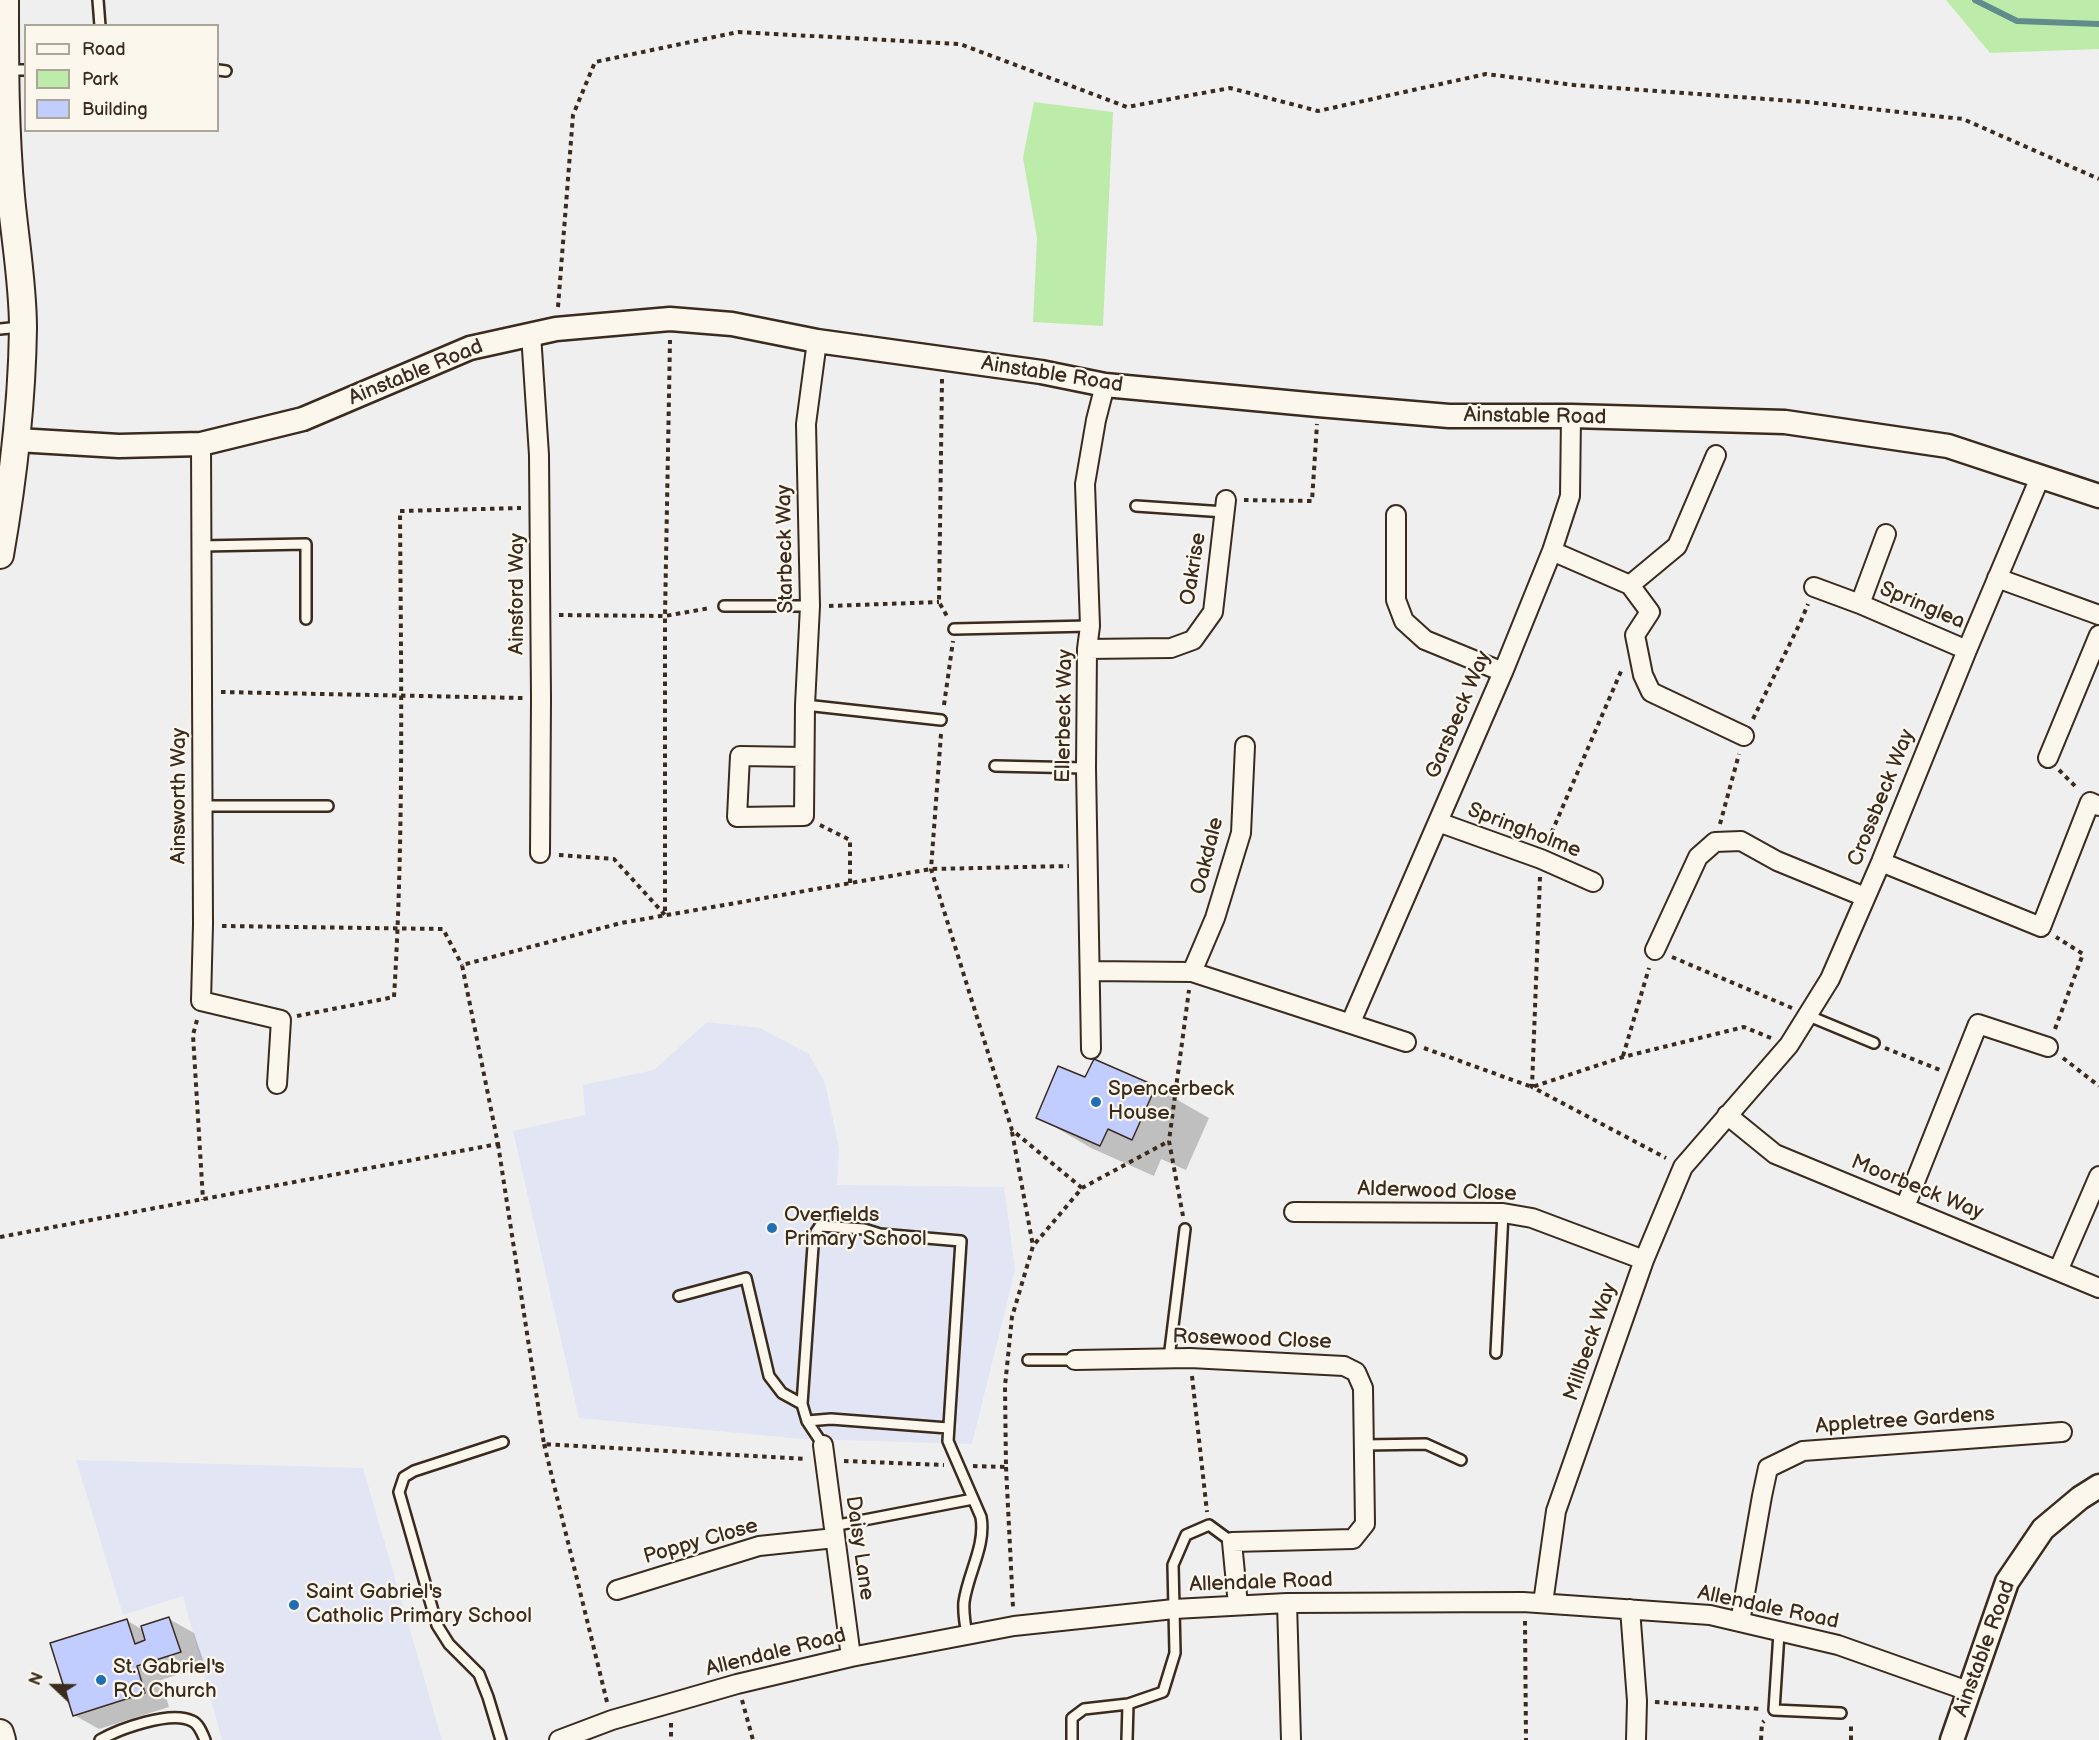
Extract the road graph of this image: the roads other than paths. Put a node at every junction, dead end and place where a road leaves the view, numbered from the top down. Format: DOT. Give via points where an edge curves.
graph roads {
  1 [pos="5,0"];
  2 [pos="98,0"];
  3 [pos="100,24"];
  4 [pos="15,70"];
  5 [pos="6,208"];
  6 [pos="11,328"];
  7 [pos="531,334"];
  8 [pos="817,340"];
  9 [pos="1105,385"];
  10 [pos="1570,416"];
  11 [pos="17,440"];
  12 [pos="201,444"];
  13 [pos="1716,455"];
  14 [pos="2041,475"];
  15 [pos="2099,496"];
  16 [pos="1136,506"];
  17 [pos="1226,506"];
  18 [pos="1396,515"];
  19 [pos="1886,534"];
  20 [pos="201,546"];
  21 [pos="1552,551"];
  22 [pos="0,555"];
  23 [pos="1997,578"];
  24 [pos="1630,585"];
  25 [pos="1814,587"];
  26 [pos="1860,604"];
  27 [pos="724,606"];
  28 [pos="810,606"];
  29 [pos="2099,615"];
  30 [pos="306,619"];
  31 [pos="1090,626"];
  32 [pos="954,629"];
  33 [pos="2099,634"];
  34 [pos="1087,649"];
  35 [pos="1967,650"];
  36 [pos="1503,672"];
  37 [pos="805,705"];
  38 [pos="942,720"];
  39 [pos="1744,736"];
  40 [pos="1245,746"];
  41 [pos="804,757"];
  42 [pos="2048,758"];
  43 [pos="995,766"];
  44 [pos="1086,768"];
  45 [pos="2094,804"];
  46 [pos="203,806"];
  47 [pos="328,806"];
  48 [pos="1438,822"];
  49 [pos="540,853"];
  50 [pos="1881,862"];
  51 [pos="1593,882"];
  52 [pos="1865,897"];
  53 [pos="1655,950"];
  54 [pos="1090,970"];
  55 [pos="1192,972"];
  56 [pos="1809,1016"];
  57 [pos="1351,1022"];
  58 [pos="1406,1042"];
  59 [pos="1874,1043"];
  60 [pos="2048,1047"];
  61 [pos="1091,1049"];
  62 [pos="278,1084"];
  63 [pos="1727,1115"];
  64 [pos="2099,1176"];
  65 [pos="1905,1207"];
  66 [pos="1294,1212"];
  67 [pos="1503,1214"];
  68 [pos="1185,1229"];
  69 [pos="1644,1260"];
  70 [pos="2058,1271"];
  71 [pos="2099,1288"];
  72 [pos="679,1296"];
  73 [pos="1496,1353"];
  74 [pos="1169,1358"];
  75 [pos="1028,1360"];
  76 [pos="1075,1360"];
  77 [pos="802,1404"];
  78 [pos="807,1420"];
  79 [pos="948,1428"];
  80 [pos="2062,1432"];
  81 [pos="503,1442"];
  82 [pos="823,1445"];
  83 [pos="1365,1445"];
  84 [pos="1461,1460"];
  85 [pos="2099,1486"];
  86 [pos="973,1499"];
  87 [pos="834,1532"];
  88 [pos="1232,1542"];
  89 [pos="617,1590"];
  90 [pos="1534,1602"];
  91 [pos="1287,1603"];
  92 [pos="1238,1605"];
  93 [pos="1174,1609"];
  94 [pos="1630,1609"];
  95 [pos="1740,1622"];
  96 [pos="1779,1633"];
  97 [pos="967,1635"];
  98 [pos="851,1657"];
  99 [pos="1968,1691"];
  100 [pos="1128,1704"];
  101 [pos="1841,1713"];
  102 [pos="0,1733"];
  103 [pos="2,1740"];
  104 [pos="100,1740"];
  105 [pos="205,1740"];
  106 [pos="501,1740"];
  107 [pos="559,1740"];
  108 [pos="1072,1740"];
  109 [pos="1126,1740"];
  110 [pos="1291,1740"];
  111 [pos="1636,1740"];
  112 [pos="1952,1740"];
  1 -- 4 [label="main road"];
  2 -- 3 [label="lane"];
  4 -- 5 [label="main road" via="4,97"];
  5 -- 6 [label="main road" via="20,272"];
  6 -- 11 [label="main road"];
  7 -- 8 [label="street, Ainstable Road" via="670,319 732,324"];
  7 -- 12 [label="street, Ainstable Road" via="470,348 303,419"];
  7 -- 49 [label="street, Ainsford Way" via="540,507"];
  8 -- 9 [label="street, Ainstable Road"];
  8 -- 28 [label="street, Starbeck Way" via="806,424"];
  9 -- 10 [label="street, Ainstable Road" via="1449,416"];
  9 -- 31 [label="street, Ellerbeck Way" via="1085,484"];
  10 -- 14 [label="street, Ainstable Road" via="1785,422 1948,446"];
  10 -- 21 [label="street, Garsbeck Way" via="1570,496"];
  11 -- 12 [label="street, Ainstable Road" via="119,446"];
  11 -- 22 [label="main road"];
  12 -- 20 [label="street, Ainsworth Way"];
  13 -- 24 [label="street" via="1677,546"];
  14 -- 15 [label="street, Ainstable Road"];
  14 -- 23 [label="street, Crossbeck Way"];
  16 -- 17 [label="lane"];
  17 -- 34 [label="street, Oakrise" via="1213,612 1193,640 1171,648"];
  18 -- 36 [label="street" via="1396,600 1404,621 1425,640"];
  19 -- 26 [label="street, Springlea"];
  20 -- 30 [label="lane" via="306,544"];
  20 -- 46 [label="street, Ainsworth Way"];
  21 -- 24 [label="street"];
  21 -- 36 [label="street, Garsbeck Way"];
  23 -- 29 [label="street"];
  23 -- 35 [label="street, Crossbeck Way"];
  24 -- 39 [label="street" via="1650,612 1635,635 1643,675 1651,692"];
  25 -- 26 [label="street, Springlea"];
  26 -- 35 [label="street, Springlea"];
  27 -- 28 [label="lane"];
  28 -- 37 [label="street, Starbeck Way"];
  31 -- 32 [label="lane"];
  31 -- 34 [label="street, Ellerbeck Way"];
  33 -- 42 [label="street"];
  34 -- 44 [label="street, Ellerbeck Way"];
  35 -- 50 [label="street, Crossbeck Way"];
  36 -- 48 [label="street, Garsbeck Way"];
  37 -- 38 [label="lane"];
  37 -- 41 [label="street, Starbeck Way"];
  40 -- 55 [label="street, Oakdale" via="1241,832 1215,918"];
  41 -- 41 [label="street, Starbeck Way" via="740,756 737,817 804,816"];
  43 -- 44 [label="lane"];
  44 -- 54 [label="street, Ellerbeck Way"];
  45 -- 50 [label="street" via="2041,927"];
  46 -- 47 [label="lane"];
  46 -- 62 [label="street, Ainsworth Way" via="201,1001 281,1020"];
  48 -- 51 [label="street, Springholme" via="1541,858"];
  48 -- 57 [label="street, Garsbeck Way"];
  50 -- 52 [label="street, Crossbeck Way"];
  52 -- 53 [label="street" via="1777,861 1741,841 1714,842 1698,857"];
  52 -- 56 [label="street, Crossbeck Way" via="1830,979"];
  54 -- 55 [label="street"];
  54 -- 61 [label="street, Ellerbeck Way"];
  55 -- 57 [label="street"];
  56 -- 59 [label="lane"];
  56 -- 63 [label="street, Crossbeck Way" via="1790,1045"];
  57 -- 58 [label="street"];
  60 -- 65 [label="street" via="1978,1024"];
  63 -- 65 [label="street, Moorbeck Way" via="1775,1154"];
  63 -- 69 [label="street, Millbeck Way" via="1683,1167"];
  64 -- 70 [label="street"];
  65 -- 70 [label="street, Moorbeck Way"];
  66 -- 67 [label="street, Alderwood Close"];
  67 -- 69 [label="street, Alderwood Close" via="1532,1218"];
  67 -- 73 [label="lane"];
  68 -- 74 [label="lane"];
  69 -- 90 [label="street, Millbeck Way" via="1556,1511"];
  70 -- 71 [label="street, Moorbeck Way"];
  72 -- 77 [label="lane" via="746,1278 769,1376 782,1393"];
  74 -- 76 [label="street, Rosewood Close"];
  74 -- 83 [label="street, Rosewood Close" via="1344,1366 1356,1372 1364,1388"];
  75 -- 76 [label="lane"];
  77 -- 78 [label="lane"];
  77 -- 79 [label="lane" via="813,1246 820,1226 962,1241"];
  78 -- 79 [label="lane"];
  78 -- 82 [label="lane"];
  79 -- 86 [label="lane" via="948,1441"];
  80 -- 95 [label="street, Appletree Gardens" via="1803,1451 1768,1468"];
  81 -- 106 [label="lane" via="414,1471 404,1478 399,1492 437,1625 449,1644 479,1674"];
  82 -- 87 [label="street, Daisy Lane"];
  83 -- 84 [label="lane" via="1426,1444"];
  83 -- 88 [label="street, Rosewood Close" via="1365,1524 1353,1539"];
  85 -- 99 [label="street, Ainstable Road" via="2043,1529 2007,1582"];
  86 -- 87 [label="lane"];
  86 -- 97 [label="lane" via="982,1525 964,1600"];
  87 -- 89 [label="street, Poppy Close" via="759,1546"];
  87 -- 98 [label="street, Daisy Lane"];
  88 -- 92 [label="street"];
  88 -- 93 [label="lane" via="1209,1525 1186,1534 1173,1565"];
  90 -- 91 [label="street, Allendale Road"];
  90 -- 94 [label="street, Allendale Road"];
  91 -- 92 [label="street, Allendale Road"];
  91 -- 110 [label="street"];
  92 -- 93 [label="street, Allendale Road"];
  93 -- 97 [label="street, Allendale Road" via="1014,1626"];
  93 -- 100 [label="lane" via="1175,1653 1163,1692"];
  94 -- 95 [label="street, Allendale Road" via="1710,1615"];
  94 -- 111 [label="street"];
  95 -- 96 [label="street, Allendale Road"];
  96 -- 99 [label="street, Allendale Road" via="1838,1645"];
  96 -- 101 [label="lane" via="1774,1710"];
  97 -- 98 [label="street, Allendale Road"];
  98 -- 107 [label="street, Allendale Road" via="737,1684 612,1720"];
  99 -- 112 [label="street, Ainstable Road"];
  100 -- 108 [label="lane" via="1084,1708 1072,1718"];
  100 -- 109 [label="lane"];
  102 -- 103 [label="main road"];
  104 -- 105 [label="lane" via="128,1728 177,1718 192,1721"];
}
